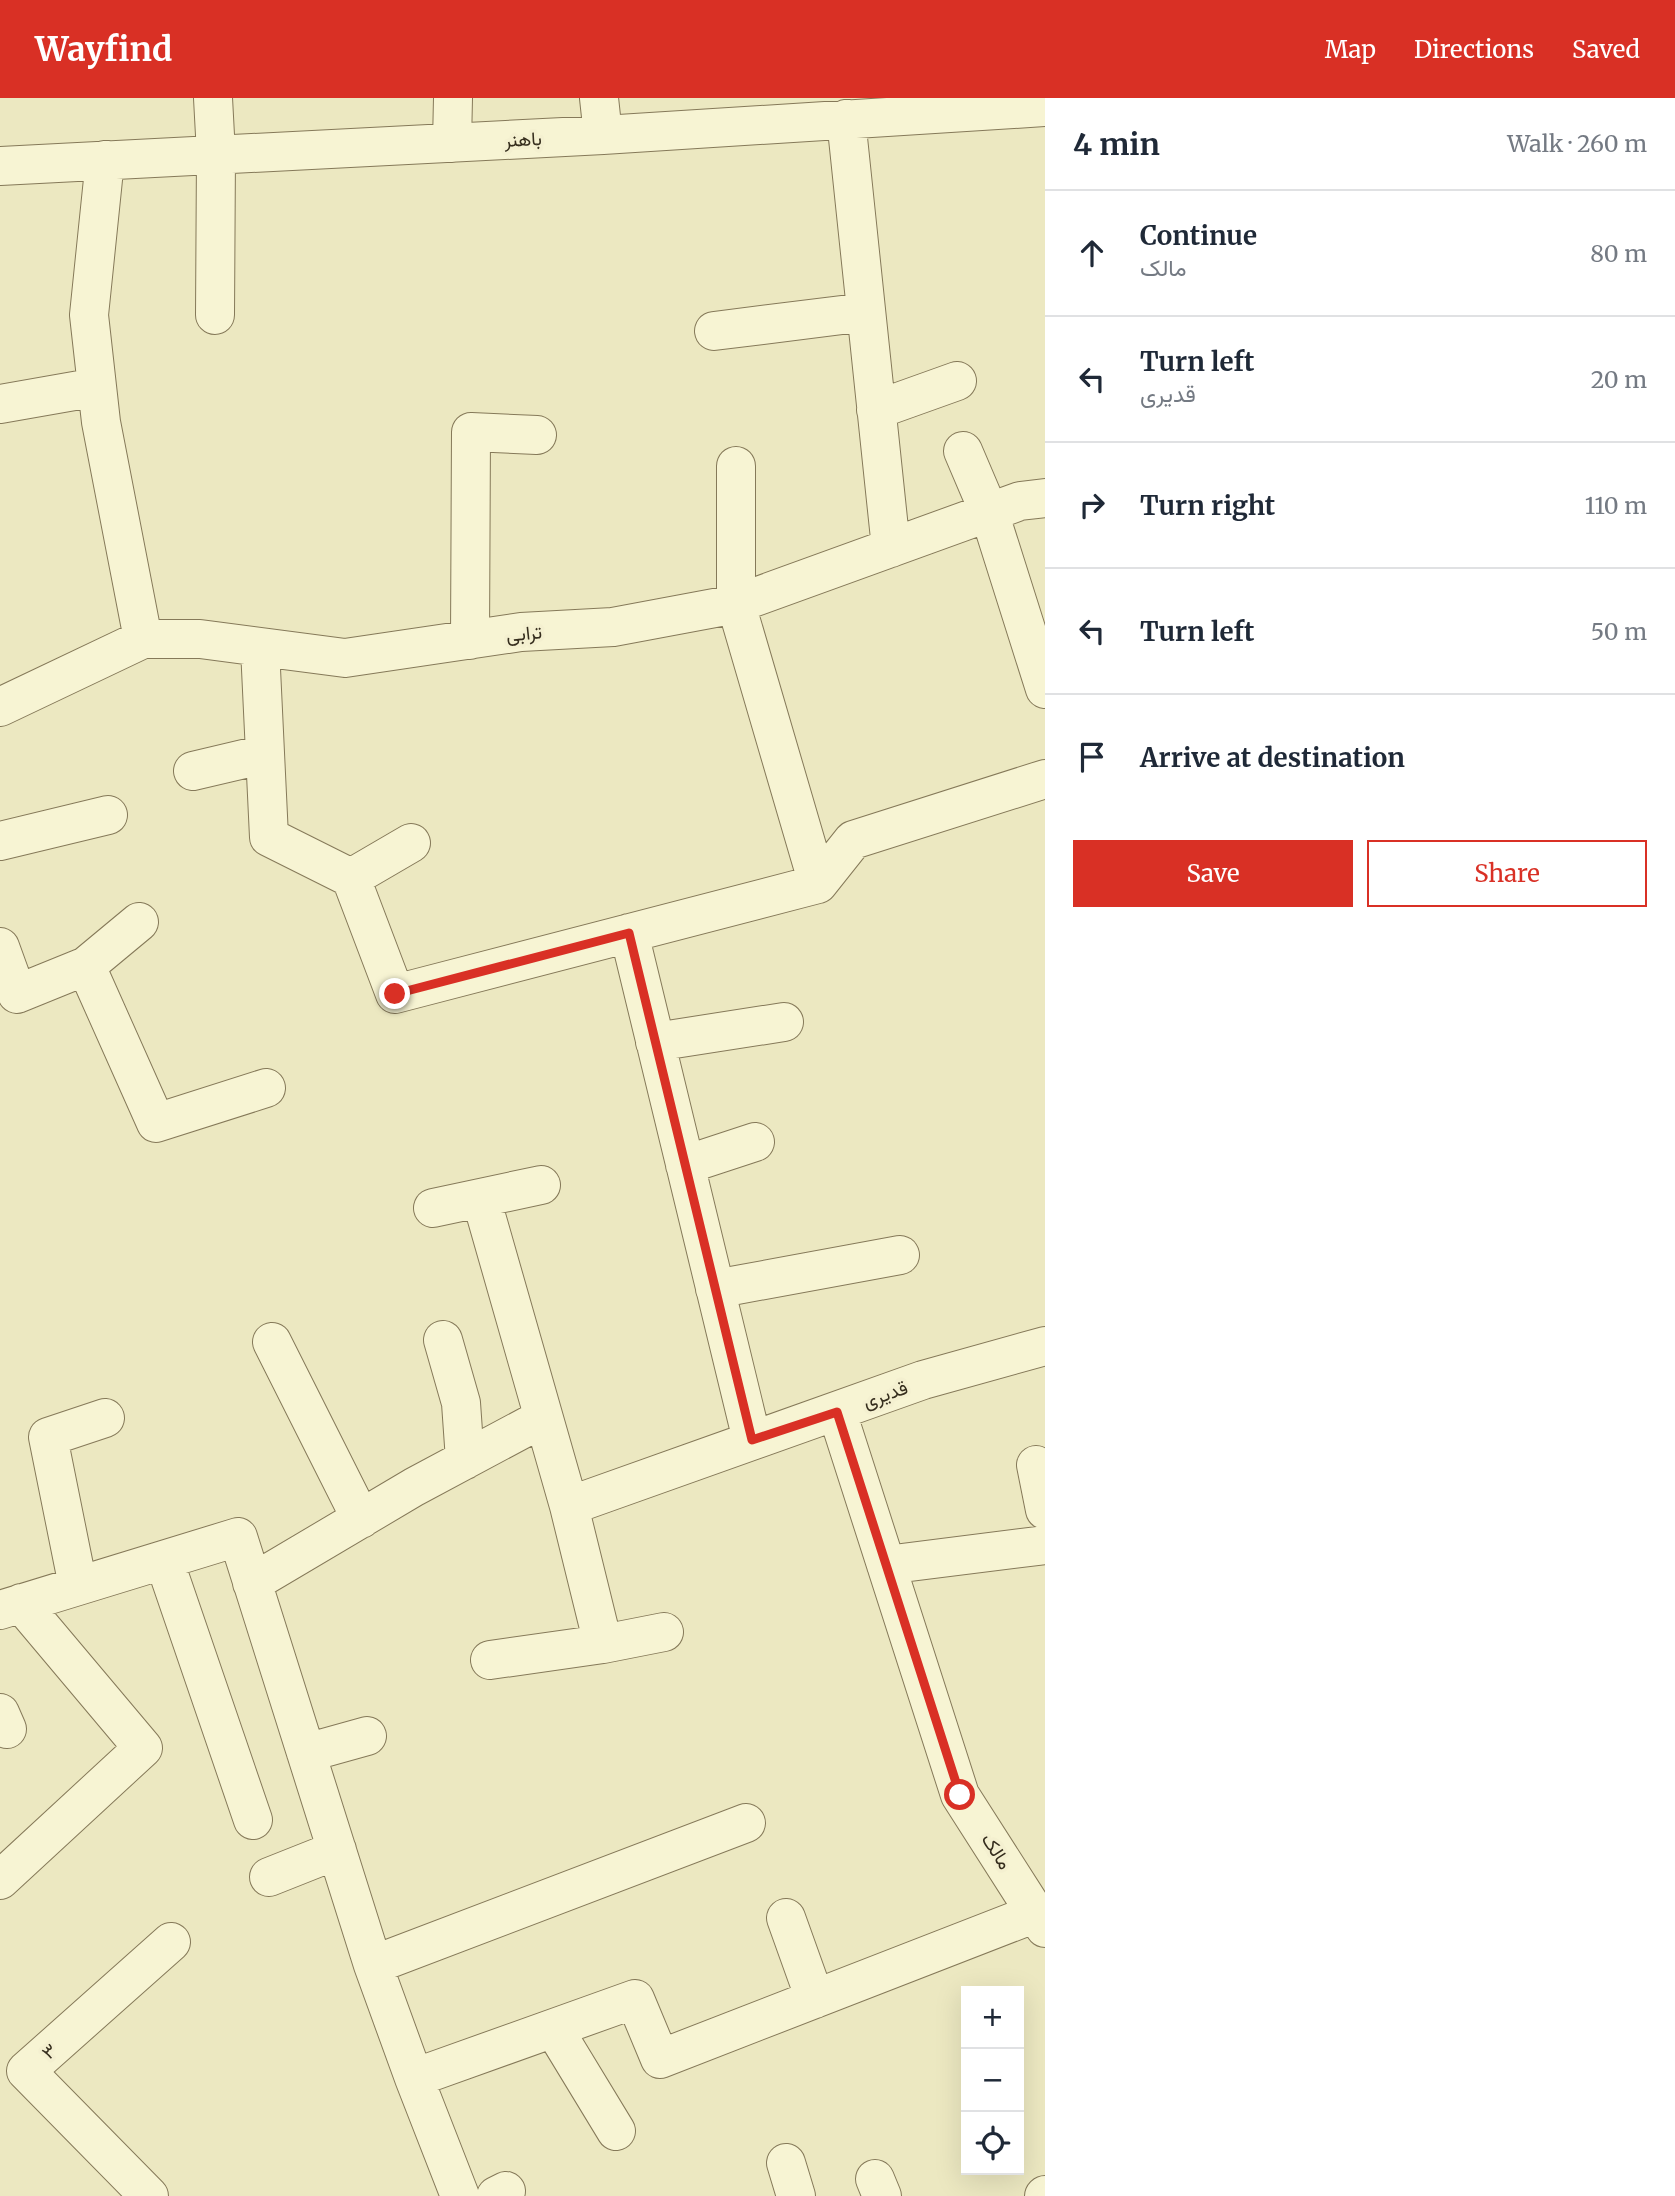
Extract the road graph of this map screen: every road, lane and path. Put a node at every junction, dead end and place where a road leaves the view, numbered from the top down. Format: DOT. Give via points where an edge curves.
graph roads {
  1 [pos="213,98"];
  2 [pos="453,98"];
  3 [pos="599,98"];
  4 [pos="1045,107"];
  5 [pos="749,111"];
  6 [pos="846,119"];
  7 [pos="603,135"];
  8 [pos="452,143"];
  9 [pos="216,154"];
  10 [pos="105,160"];
  11 [pos="0,166"];
  12 [pos="866,312"];
  13 [pos="215,315"];
  14 [pos="714,331"];
  15 [pos="957,381"];
  16 [pos="97,387"];
  17 [pos="0,404"];
  18 [pos="876,410"];
  19 [pos="537,435"];
  20 [pos="963,450"];
  21 [pos="736,466"];
  22 [pos="1045,498"];
  23 [pos="989,512"];
  24 [pos="891,548"];
  25 [pos="736,604"];
  26 [pos="143,639"];
  27 [pos="470,640"];
  28 [pos="260,648"];
  29 [pos="1045,689"];
  30 [pos="0,707"];
  31 [pos="265,754"];
  32 [pos="193,771"];
  33 [pos="1045,779"];
  34 [pos="108,815"];
  35 [pos="0,841"];
  36 [pos="411,843"];
  37 [pos="351,878"];
  38 [pos="818,884"];
  39 [pos="139,922"];
  40 [pos="629,933"];
  41 [pos="0,947"];
  42 [pos="86,965"];
  43 [pos="8,998"];
  44 [pos="784,1022"];
  45 [pos="655,1042"];
  46 [pos="266,1088"];
  47 [pos="755,1142"];
  48 [pos="685,1165"];
  49 [pos="541,1185"];
  50 [pos="481,1198"];
  51 [pos="433,1208"];
  52 [pos="900,1255"];
  53 [pos="715,1289"];
  54 [pos="443,1340"];
  55 [pos="272,1342"];
  56 [pos="1045,1346"];
  57 [pos="837,1412"];
  58 [pos="105,1418"];
  59 [pos="543,1418"];
  60 [pos="752,1440"];
  61 [pos="466,1460"];
  62 [pos="1036,1465"];
  63 [pos="569,1506"];
  64 [pos="1045,1510"];
  65 [pos="361,1519"];
  66 [pos="1045,1545"];
  67 [pos="164,1560"];
  68 [pos="886,1565"];
  69 [pos="252,1583"];
  70 [pos="78,1586"];
  71 [pos="11,1607"];
  72 [pos="664,1632"];
  73 [pos="604,1644"];
  74 [pos="490,1660"];
  75 [pos="367,1736"];
  76 [pos="306,1754"];
  77 [pos="253,1820"];
  78 [pos="746,1823"];
  79 [pos="337,1850"];
  80 [pos="269,1877"];
  81 [pos="0,1881"];
  82 [pos="786,1917"];
  83 [pos="1040,1921"];
  84 [pos="171,1942"];
  85 [pos="373,1965"];
  86 [pos="815,1999"];
  87 [pos="554,2029"];
  88 [pos="414,2078"];
  89 [pos="616,2132"];
  90 [pos="149,2196"];
  91 [pos="460,2196"];
  1 -- 9 [label="street"];
  2 -- 8 [label="street"];
  3 -- 7 [label="street"];
  4 -- 6 [label="street, باهنر"];
  5 -- 6 [label="street, باهنر"];
  5 -- 7 [label="street, باهنر"];
  6 -- 12 [label="street"];
  7 -- 8 [label="street, باهنر"];
  8 -- 9 [label="street, باهنر"];
  9 -- 10 [label="street, باهنر"];
  9 -- 13 [label="street"];
  10 -- 11 [label="street, باهنر"];
  10 -- 16 [label="street" via="89,315"];
  12 -- 14 [label="street"];
  12 -- 18 [label="street"];
  15 -- 18 [label="street"];
  16 -- 17 [label="street"];
  16 -- 26 [label="street"];
  18 -- 24 [label="street"];
  19 -- 27 [label="street" via="471,432"];
  20 -- 23 [label="street"];
  21 -- 25 [label="street"];
  22 -- 23 [label="street, ترابی"];
  23 -- 24 [label="street, ترابی"];
  23 -- 29 [label="street"];
  24 -- 25 [label="street, ترابی"];
  25 -- 27 [label="street, ترابی" via="613,626"];
  25 -- 38 [label="street"];
  26 -- 28 [label="street, ترابی" via="200,639"];
  26 -- 30 [label="street, ترابی"];
  27 -- 28 [label="street, ترابی" via="345,658"];
  28 -- 31 [label="street"];
  31 -- 32 [label="street"];
  31 -- 37 [label="street" via="269,837"];
  33 -- 38 [label="street" via="853,840"];
  34 -- 35 [label="street"];
  36 -- 37 [label="street"];
  37 -- 40 [label="street" via="395,994"];
  38 -- 40 [label="street"];
  39 -- 42 [label="street"];
  40 -- 45 [label="street"];
  41 -- 43 [label="street"];
  42 -- 43 [label="street"];
  42 -- 46 [label="street" via="156,1123"];
  44 -- 45 [label="street"];
  45 -- 48 [label="street"];
  47 -- 48 [label="street"];
  48 -- 53 [label="street"];
  49 -- 50 [label="street"];
  50 -- 51 [label="street"];
  50 -- 59 [label="street"];
  52 -- 53 [label="street"];
  53 -- 60 [label="street"];
  54 -- 61 [label="street" via="461,1402"];
  55 -- 65 [label="street"];
  56 -- 57 [label="street, قدیری" via="923,1380"];
  57 -- 60 [label="street, قدیری"];
  57 -- 68 [label="street, مالک"];
  58 -- 70 [label="street" via="48,1437"];
  59 -- 61 [label="street"];
  59 -- 63 [label="street"];
  60 -- 63 [label="street, قدیری"];
  61 -- 65 [label="street"];
  62 -- 64 [label="street"];
  63 -- 73 [label="street"];
  65 -- 69 [label="street"];
  66 -- 68 [label="street"];
  67 -- 69 [label="street" via="238,1537"];
  67 -- 70 [label="street"];
  67 -- 77 [label="street"];
  68 -- 83 [label="street, مالک" via="960,1795"];
  69 -- 76 [label="street"];
  70 -- 71 [label="street"];
  71 -- 81 [label="street" via="143,1748"];
  72 -- 73 [label="street"];
  73 -- 74 [label="street"];
  75 -- 76 [label="street"];
  76 -- 79 [label="street"];
  78 -- 85 [label="street"];
  79 -- 80 [label="street"];
  79 -- 85 [label="street"];
  82 -- 86 [label="street"];
  83 -- 86 [label="street"];
  84 -- 90 [label="street, ۳" via="26,2071"];
  85 -- 88 [label="street"];
  86 -- 87 [label="street" via="660,2059 635,1999"];
  87 -- 88 [label="street"];
  87 -- 89 [label="street"];
  88 -- 91 [label="street"];
}
